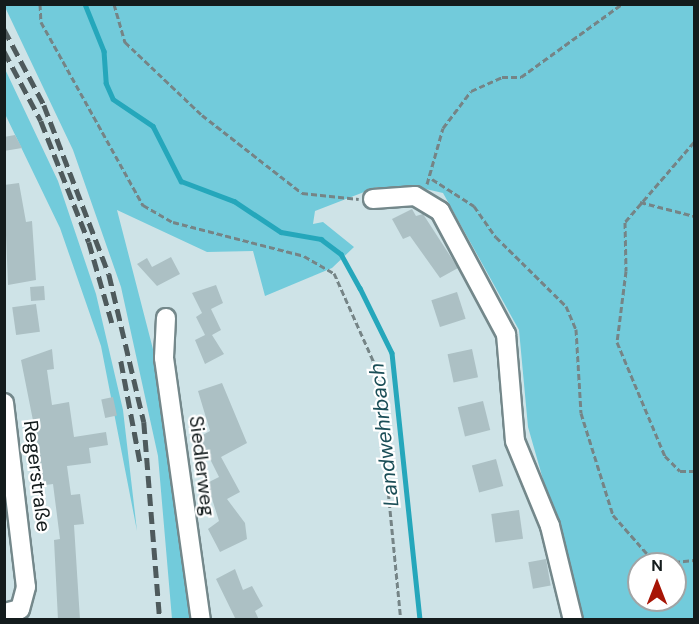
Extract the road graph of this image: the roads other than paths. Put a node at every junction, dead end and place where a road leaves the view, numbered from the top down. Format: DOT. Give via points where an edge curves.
graph roads {
  1 [pos="373,199"];
  2 [pos="166,318"];
  3 [pos="4,403"];
  4 [pos="4,613"];
  5 [pos="201,620"];
  6 [pos="573,620"];
  1 -- 6 [label="street" via="415,196 440,211 506,334 515,441 550,526"];
  2 -- 5 [label="street, Siedlerweg" via="164,358"];
  3 -- 4 [label="street, Regerstraße" via="26,586 20,609"];
}
